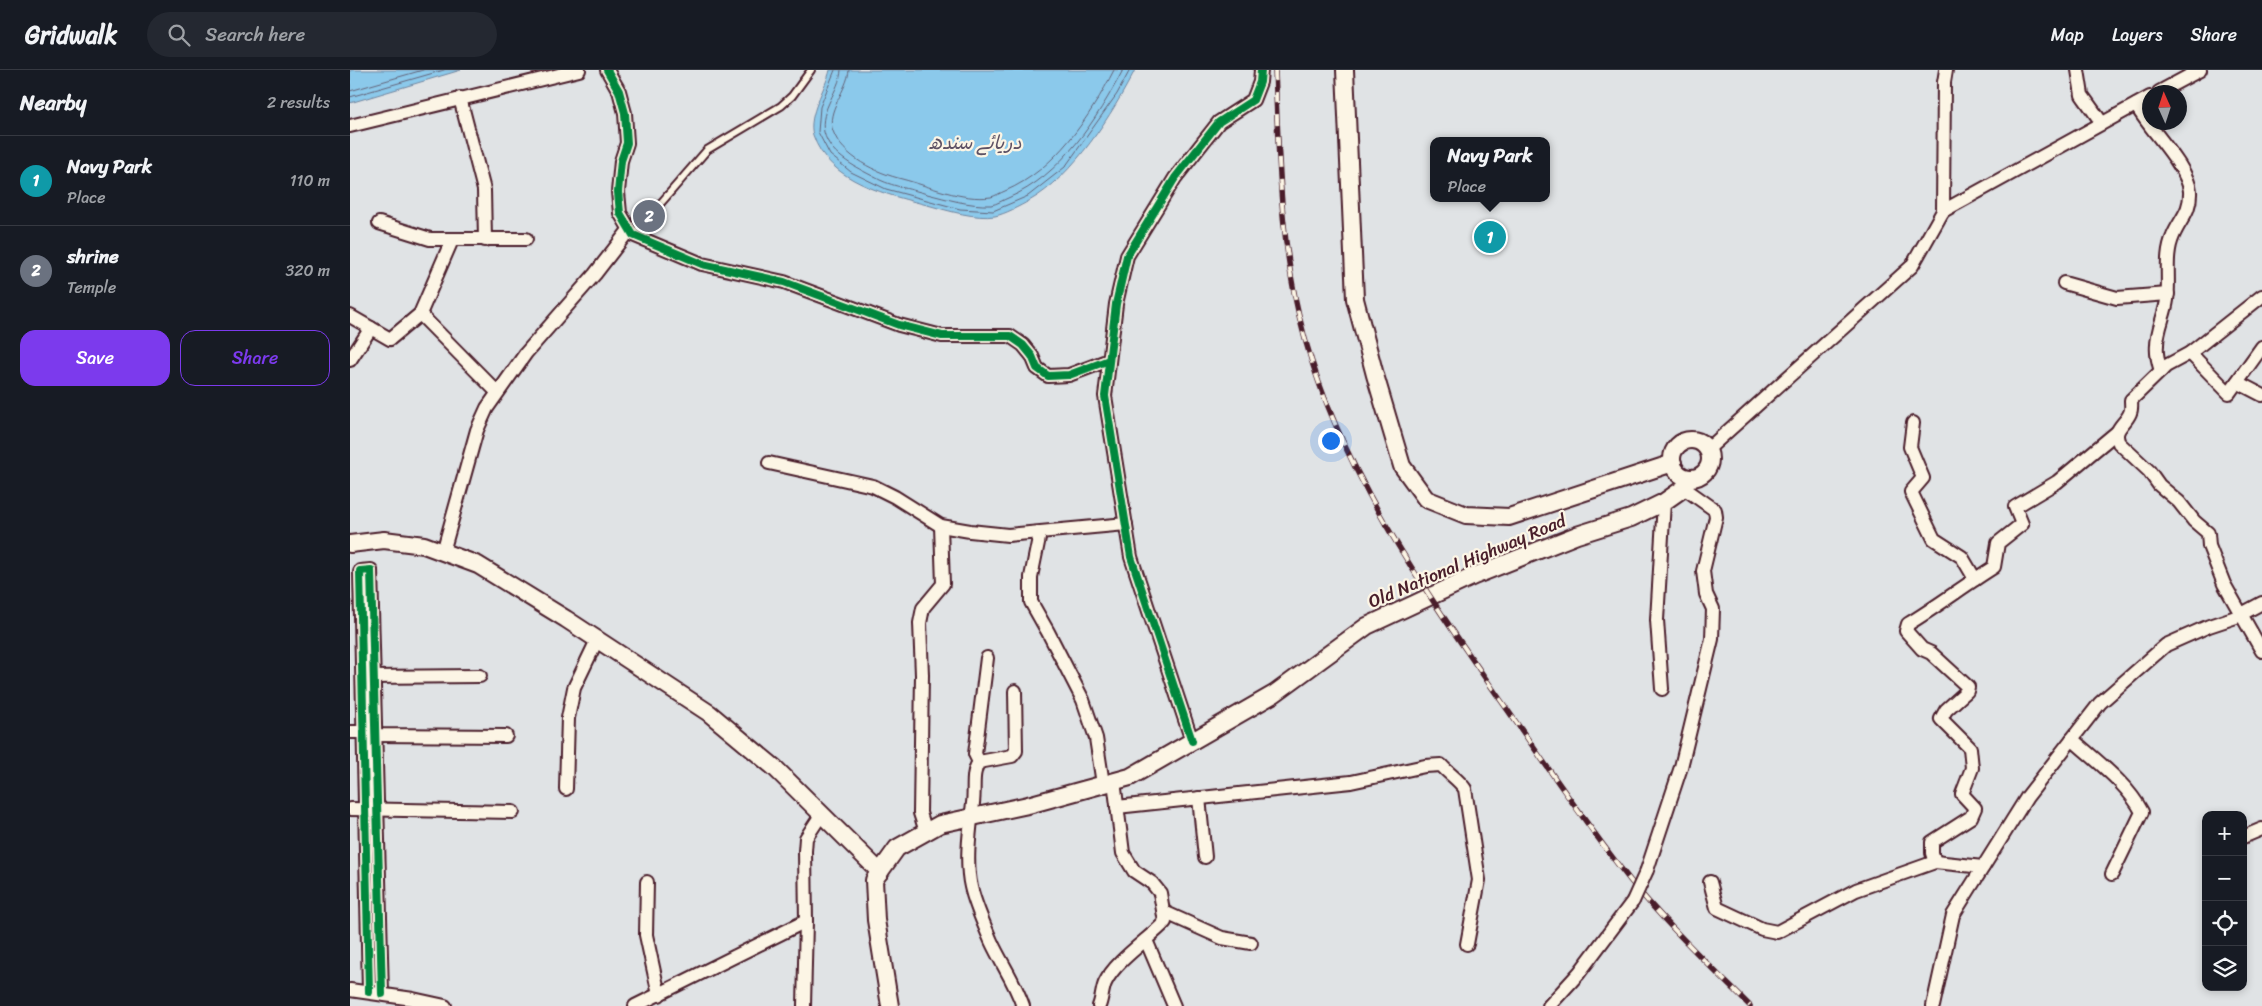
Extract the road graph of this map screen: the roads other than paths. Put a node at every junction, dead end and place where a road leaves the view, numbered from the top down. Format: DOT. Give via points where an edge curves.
graph roads {
  1 [pos="579,70"];
  2 [pos="606,70"];
  3 [pos="811,70"];
  4 [pos="1261,70"];
  5 [pos="1344,70"];
  6 [pos="1946,70"];
  7 [pos="2078,70"];
  8 [pos="2200,70"];
  9 [pos="2171,85"];
  10 [pos="460,98"];
  11 [pos="2142,102"];
  12 [pos="2136,105"];
  13 [pos="2102,123"];
  14 [pos="350,126"];
  15 [pos="1943,210"];
  16 [pos="379,223"];
  17 [pos="631,233"];
  18 [pos="526,239"];
  19 [pos="452,240"];
  20 [pos="485,240"];
  21 [pos="2064,283"];
  22 [pos="2168,294"];
  23 [pos="2262,296"];
  24 [pos="420,314"];
  25 [pos="350,316"];
  26 [pos="371,328"];
  27 [pos="2262,347"];
  28 [pos="2190,353"];
  29 [pos="350,360"];
  30 [pos="1109,360"];
  31 [pos="2160,371"];
  32 [pos="2237,382"];
  33 [pos="497,392"];
  34 [pos="2262,395"];
  35 [pos="1913,422"];
  36 [pos="2116,432"];
  37 [pos="1708,449"];
  38 [pos="769,463"];
  39 [pos="1673,463"];
  40 [pos="1686,483"];
  41 [pos="1664,502"];
  42 [pos="1126,524"];
  43 [pos="941,526"];
  44 [pos="1040,533"];
  45 [pos="350,544"];
  46 [pos="443,552"];
  47 [pos="1975,579"];
  48 [pos="2262,603"];
  49 [pos="2240,615"];
  50 [pos="597,640"];
  51 [pos="356,642"];
  52 [pos="2262,651"];
  53 [pos="986,658"];
  54 [pos="480,676"];
  55 [pos="368,677"];
  56 [pos="1662,689"];
  57 [pos="1015,691"];
  58 [pos="350,732"];
  59 [pos="370,733"];
  60 [pos="506,736"];
  61 [pos="2072,739"];
  62 [pos="1192,741"];
  63 [pos="979,762"];
  64 [pos="1109,782"];
  65 [pos="566,789"];
  66 [pos="1199,798"];
  67 [pos="1117,807"];
  68 [pos="350,809"];
  69 [pos="372,810"];
  70 [pos="513,812"];
  71 [pos="821,815"];
  72 [pos="971,818"];
  73 [pos="2262,829"];
  74 [pos="926,832"];
  75 [pos="2247,836"];
  76 [pos="1205,857"];
  77 [pos="1935,862"];
  78 [pos="1983,867"];
  79 [pos="880,872"];
  80 [pos="2112,874"];
  81 [pos="647,882"];
  82 [pos="1710,882"];
  83 [pos="1164,912"];
  84 [pos="806,921"];
  85 [pos="1146,940"];
  86 [pos="1251,943"];
  87 [pos="1467,944"];
  88 [pos="350,990"];
  89 [pos="376,993"];
  90 [pos="659,994"];
  91 [pos="445,1006"];
  92 [pos="634,1006"];
  93 [pos="804,1006"];
  94 [pos="890,1006"];
  95 [pos="1023,1006"];
  96 [pos="1099,1006"];
  97 [pos="1174,1006"];
  98 [pos="1549,1006"];
  99 [pos="1933,1006"];
  1 -- 10 [label="street"];
  2 -- 17 [label="street" via="619,91 625,113 627,143 621,161 618,192 620,212"];
  3 -- 17 [label="lane" via="781,106 708,150"];
  4 -- 30 [label="street" via="1253,100 1219,122 1176,178 1127,256 1116,304"];
  5 -- 39 [label="main road" via="1356,299 1402,466 1426,499 1466,515 1508,517"];
  6 -- 15 [label="street"];
  7 -- 13 [label="street" via="2082,95"];
  8 -- 9 [label="street"];
  10 -- 14 [label="street"];
  10 -- 20 [label="street" via="484,190"];
  11 -- 12 [label="street"];
  12 -- 13 [label="street"];
  12 -- 22 [label="street" via="2168,147 2190,190 2188,212 2173,236 2169,250"];
  13 -- 15 [label="street"];
  15 -- 37 [label="street" via="1912,266"];
  16 -- 19 [label="street" via="418,236"];
  17 -- 30 [label="street" via="702,264 784,282 899,325 942,336 1010,336 1023,345 1037,368 1048,376 1069,374"];
  17 -- 33 [label="street" via="526,353"];
  18 -- 20 [label="street"];
  19 -- 20 [label="street"];
  19 -- 24 [label="street"];
  21 -- 22 [label="street" via="2117,298"];
  22 -- 31 [label="street" via="2157,342"];
  23 -- 28 [label="street"];
  24 -- 26 [label="street" via="390,339"];
  24 -- 33 [label="street"];
  25 -- 26 [label="street"];
  26 -- 29 [label="street"];
  27 -- 32 [label="street"];
  28 -- 31 [label="street"];
  28 -- 32 [label="street" via="2229,393"];
  30 -- 42 [label="street" via="1105,396"];
  31 -- 36 [label="street" via="2131,400 2130,413"];
  32 -- 34 [label="street"];
  33 -- 46 [label="street" via="477,430"];
  35 -- 47 [label="street" via="1910,447 1923,478 1911,492 1934,539 1962,557"];
  36 -- 47 [label="street" via="2057,482 2015,508 2022,524 1998,543 1994,567"];
  36 -- 49 [label="street" via="2119,443 2208,533 2209,546"];
  37 -- 39 [label="main road" via="1695,441 1688,441 1676,449"];
  37 -- 40 [label="main road" via="1709,467"];
  38 -- 43 [label="street" via="873,486 895,496"];
  39 -- 40 [label="main road"];
  40 -- 41 [label="main road, Old National Highway Road"];
  40 -- 98 [label="street, bridge" via="1715,510 1716,517 1703,571 1712,609 1712,639 1681,766 1647,870 1633,901 1580,974"];
  41 -- 56 [label="street" via="1657,620"];
  41 -- 62 [label="main road, Old National Highway Road" via="1632,518 1577,535 1474,576 1380,619 1274,694"];
  42 -- 44 [label="street"];
  42 -- 62 [label="street" via="1131,557"];
  43 -- 44 [label="street" via="1008,535"];
  43 -- 74 [label="street" via="943,584 923,608 920,623 920,813"];
  44 -- 64 [label="street" via="1031,577 1030,602 1083,700"];
  45 -- 46 [label="main road" via="384,540 424,545"];
  46 -- 50 [label="main road" via="478,565"];
  47 -- 77 [label="street" via="1908,624 1906,631 1968,687 1968,691 1946,710 1941,720 1970,748 1972,768 1962,794 1975,808 1971,817 1932,842"];
  48 -- 49 [label="street"];
  49 -- 52 [label="street"];
  49 -- 61 [label="street" via="2166,645 2100,703"];
  50 -- 65 [label="street" via="574,688 568,718"];
  50 -- 71 [label="main road" via="709,713 775,768"];
  51 -- 55 [label="street"];
  51 -- 55 [label="street" via="360,571 371,570"];
  53 -- 63 [label="street" via="975,754"];
  54 -- 55 [label="street"];
  55 -- 59 [label="street"];
  57 -- 63 [label="street" via="1016,751 1012,756"];
  58 -- 59 [label="street"];
  59 -- 60 [label="street"];
  59 -- 69 [label="street"];
  61 -- 78 [label="street" via="2027,797"];
  61 -- 80 [label="street" via="2114,778 2142,812"];
  62 -- 64 [label="main road, Old National Highway Road" via="1130,776"];
  63 -- 72 [label="street" via="974,769"];
  64 -- 67 [label="street"];
  64 -- 72 [label="main road, Old National Highway Road"];
  66 -- 67 [label="street"];
  66 -- 76 [label="street"];
  66 -- 87 [label="street" via="1352,782 1441,765 1465,789 1479,880"];
  67 -- 83 [label="street" via="1123,853 1134,871 1160,893"];
  68 -- 69 [label="street"];
  69 -- 70 [label="street"];
  69 -- 89 [label="street"];
  71 -- 79 [label="main road"];
  71 -- 84 [label="street" via="806,838"];
  72 -- 74 [label="main road, Old National Highway Road" via="940,824"];
  72 -- 95 [label="street" via="971,886 992,942 1017,987"];
  73 -- 75 [label="street"];
  74 -- 79 [label="main road, Old National Highway Road" via="897,848"];
  77 -- 78 [label="street"];
  77 -- 82 [label="street" via="1856,890 1777,932 1762,929 1717,908"];
  78 -- 99 [label="street" via="1953,915"];
  79 -- 94 [label="main road, Old National Highway Road" via="874,880 876,920"];
  81 -- 90 [label="street" via="646,935"];
  83 -- 85 [label="street" via="1165,922"];
  83 -- 86 [label="street" via="1222,938"];
  84 -- 90 [label="street"];
  84 -- 93 [label="street"];
  85 -- 96 [label="street" via="1125,958 1106,982"];
  85 -- 97 [label="street"];
  88 -- 89 [label="street"];
  89 -- 91 [label="street"];
  90 -- 92 [label="street"];
}
